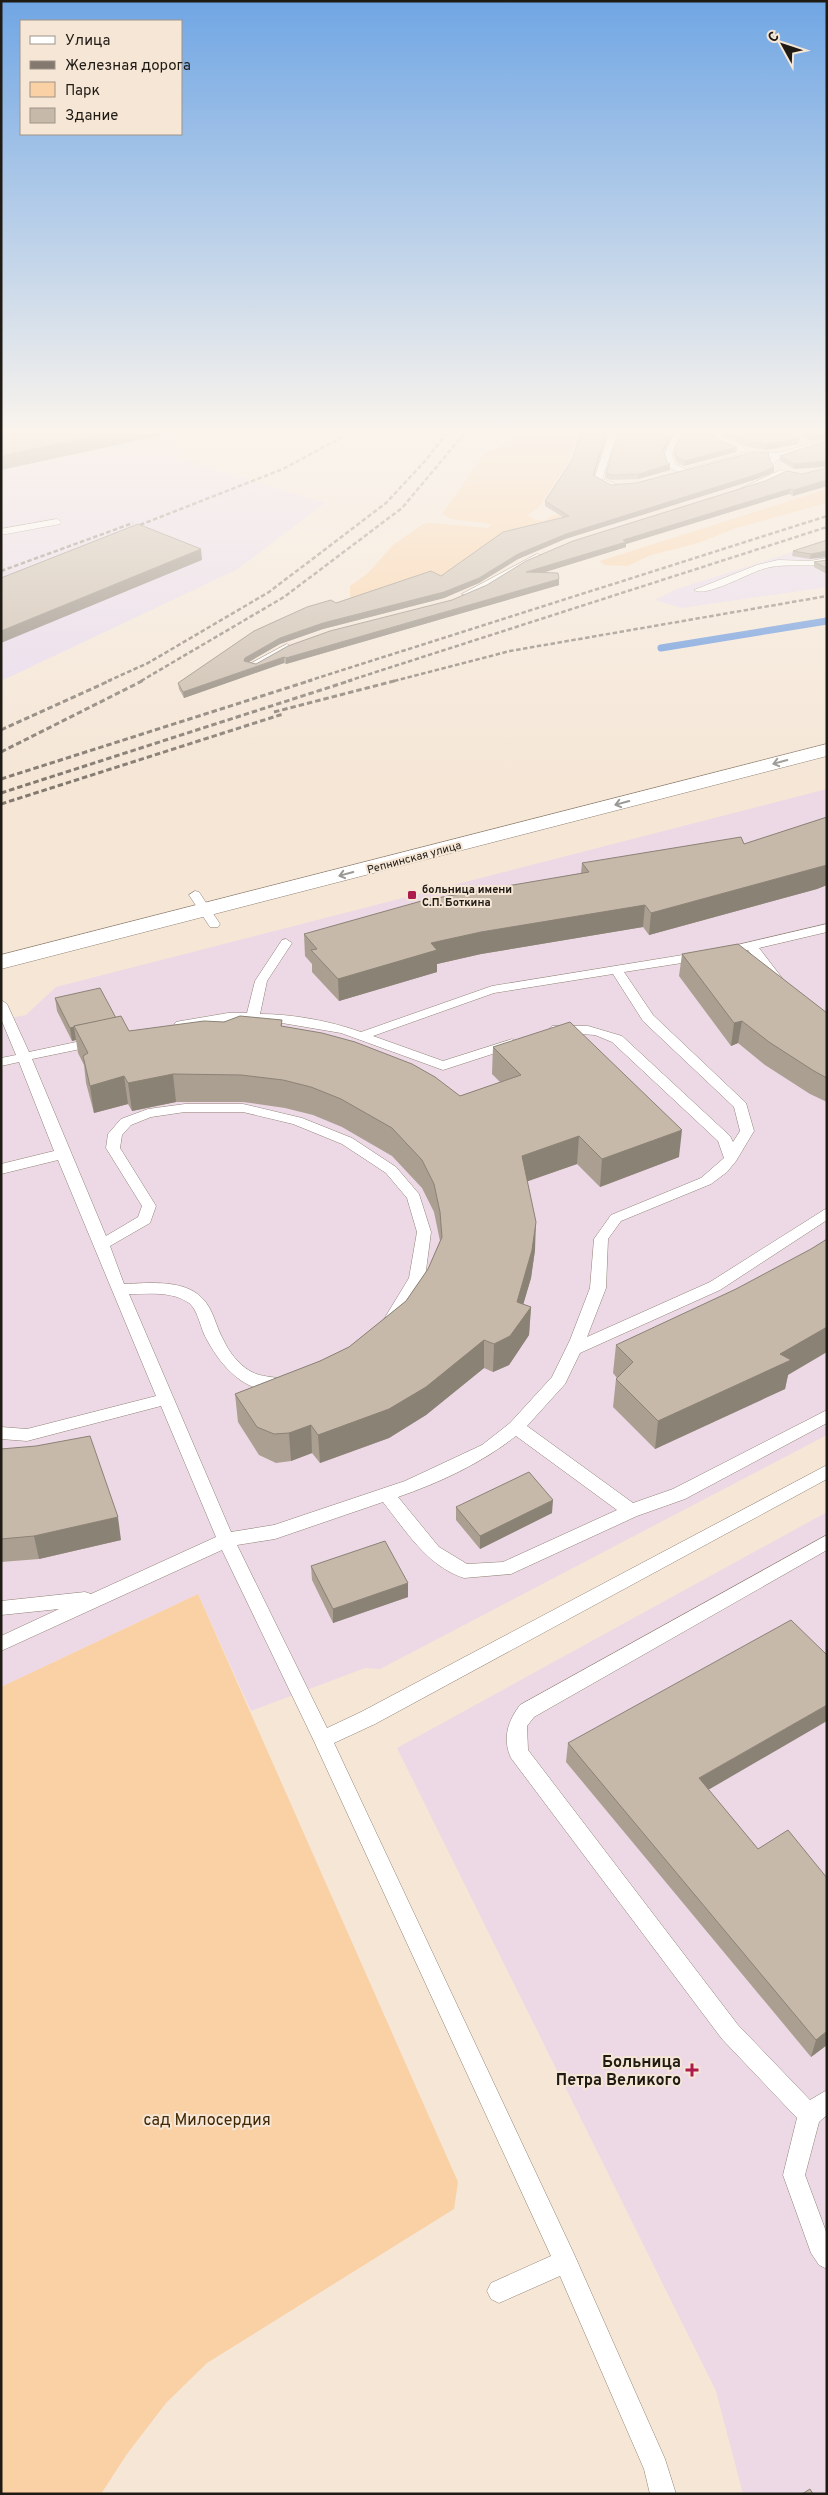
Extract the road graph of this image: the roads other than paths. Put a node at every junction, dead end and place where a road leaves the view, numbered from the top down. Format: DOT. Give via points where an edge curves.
graph roads {
  1 [pos="546,553"];
  2 [pos="827,561"];
  3 [pos="699,590"];
  4 [pos="457,598"];
  5 [pos="292,645"];
  6 [pos="251,666"];
  7 [pos="827,750"];
  8 [pos="827,768"];
  9 [pos="205,910"];
  10 [pos="827,928"];
  11 [pos="286,943"];
  12 [pos="752,947"];
  13 [pos="1,962"];
  14 [pos="617,971"];
  15 [pos="1,978"];
  16 [pos="792,996"];
  17 [pos="1,1004"];
  18 [pos="253,1018"];
  19 [pos="166,1028"];
  20 [pos="540,1033"];
  21 [pos="361,1036"];
  22 [pos="111,1039"];
  23 [pos="523,1039"];
  24 [pos="25,1057"];
  25 [pos="1,1062"];
  26 [pos="62,1154"];
  27 [pos="731,1158"];
  28 [pos="1,1169"];
  29 [pos="827,1213"];
  30 [pos="102,1244"];
  31 [pos="121,1289"];
  32 [pos="374,1336"];
  33 [pos="572,1350"];
  34 [pos="295,1383"];
  35 [pos="167,1398"];
  36 [pos="827,1416"];
  37 [pos="516,1427"];
  38 [pos="1,1433"];
  39 [pos="827,1471"];
  40 [pos="386,1494"];
  41 [pos="631,1511"];
  42 [pos="226,1540"];
  43 [pos="827,1542"];
  44 [pos="102,1597"];
  45 [pos="1,1608"];
  46 [pos="1,1644"];
  47 [pos="323,1739"];
  48 [pos="827,2101"];
  49 [pos="809,2115"];
  50 [pos="827,2256"];
  51 [pos="566,2262"];
  52 [pos="498,2291"];
  53 [pos="663,2494"];
  1 -- 4 [label="lane"];
  2 -- 3 [label="lane" via="778,563"];
  5 -- 6 [label="lane"];
  7 -- 9 [label="street, Репнинская улица, one-way"];
  8 -- 9 [label="street, Репнинская улица"];
  9 -- 13 [label="street, Репнинская улица"];
  9 -- 15 [label="street, Репнинская улица"];
  10 -- 12 [label="lane"];
  11 -- 18 [label="lane" via="261,981"];
  12 -- 14 [label="lane"];
  12 -- 16 [label="lane"];
  14 -- 21 [label="lane" via="492,990"];
  14 -- 27 [label="lane" via="648,1018 741,1106 747,1131"];
  17 -- 24 [label="lane"];
  18 -- 19 [label="lane" via="228,1017"];
  18 -- 21 [label="lane" via="276,1018"];
  20 -- 27 [label="lane" via="584,1028 603,1032 617,1040 725,1139"];
  21 -- 23 [label="lane" via="443,1066"];
  22 -- 24 [label="lane"];
  24 -- 25 [label="lane"];
  24 -- 26 [label="lane"];
  26 -- 28 [label="lane"];
  26 -- 30 [label="lane"];
  27 -- 33 [label="lane" via="706,1181 616,1218 601,1239 598,1288"];
  29 -- 33 [label="lane" via="715,1286"];
  30 -- 31 [label="lane"];
  30 -- 32 [label="lane" via="146,1220 149,1206 113,1148 115,1134 126,1122 148,1113 185,1108 243,1108 297,1121 347,1141 391,1170 414,1197 424,1232 417,1278 389,1324"];
  31 -- 34 [label="lane" via="176,1290 198,1301 218,1350 240,1374 268,1385"];
  31 -- 35 [label="lane"];
  33 -- 37 [label="lane" via="559,1380"];
  35 -- 38 [label="lane" via="27,1435"];
  35 -- 42 [label="lane"];
  36 -- 41 [label="lane" via="679,1494"];
  37 -- 40 [label="lane" via="488,1449 411,1486"];
  37 -- 41 [label="lane"];
  39 -- 47 [label="lane" via="368,1718"];
  40 -- 41 [label="lane" via="433,1552 464,1571 505,1569"];
  40 -- 42 [label="lane" via="275,1532"];
  42 -- 44 [label="lane"];
  42 -- 47 [label="lane"];
  43 -- 49 [label="lane" via="527,1711 517,1724 518,1752 730,2032"];
  44 -- 45 [label="lane"];
  44 -- 46 [label="lane"];
  47 -- 51 [label="lane"];
  48 -- 49 [label="lane"];
  49 -- 50 [label="lane" via="794,2175 819,2244"];
  51 -- 52 [label="lane"];
  51 -- 53 [label="lane" via="656,2468"];
}
